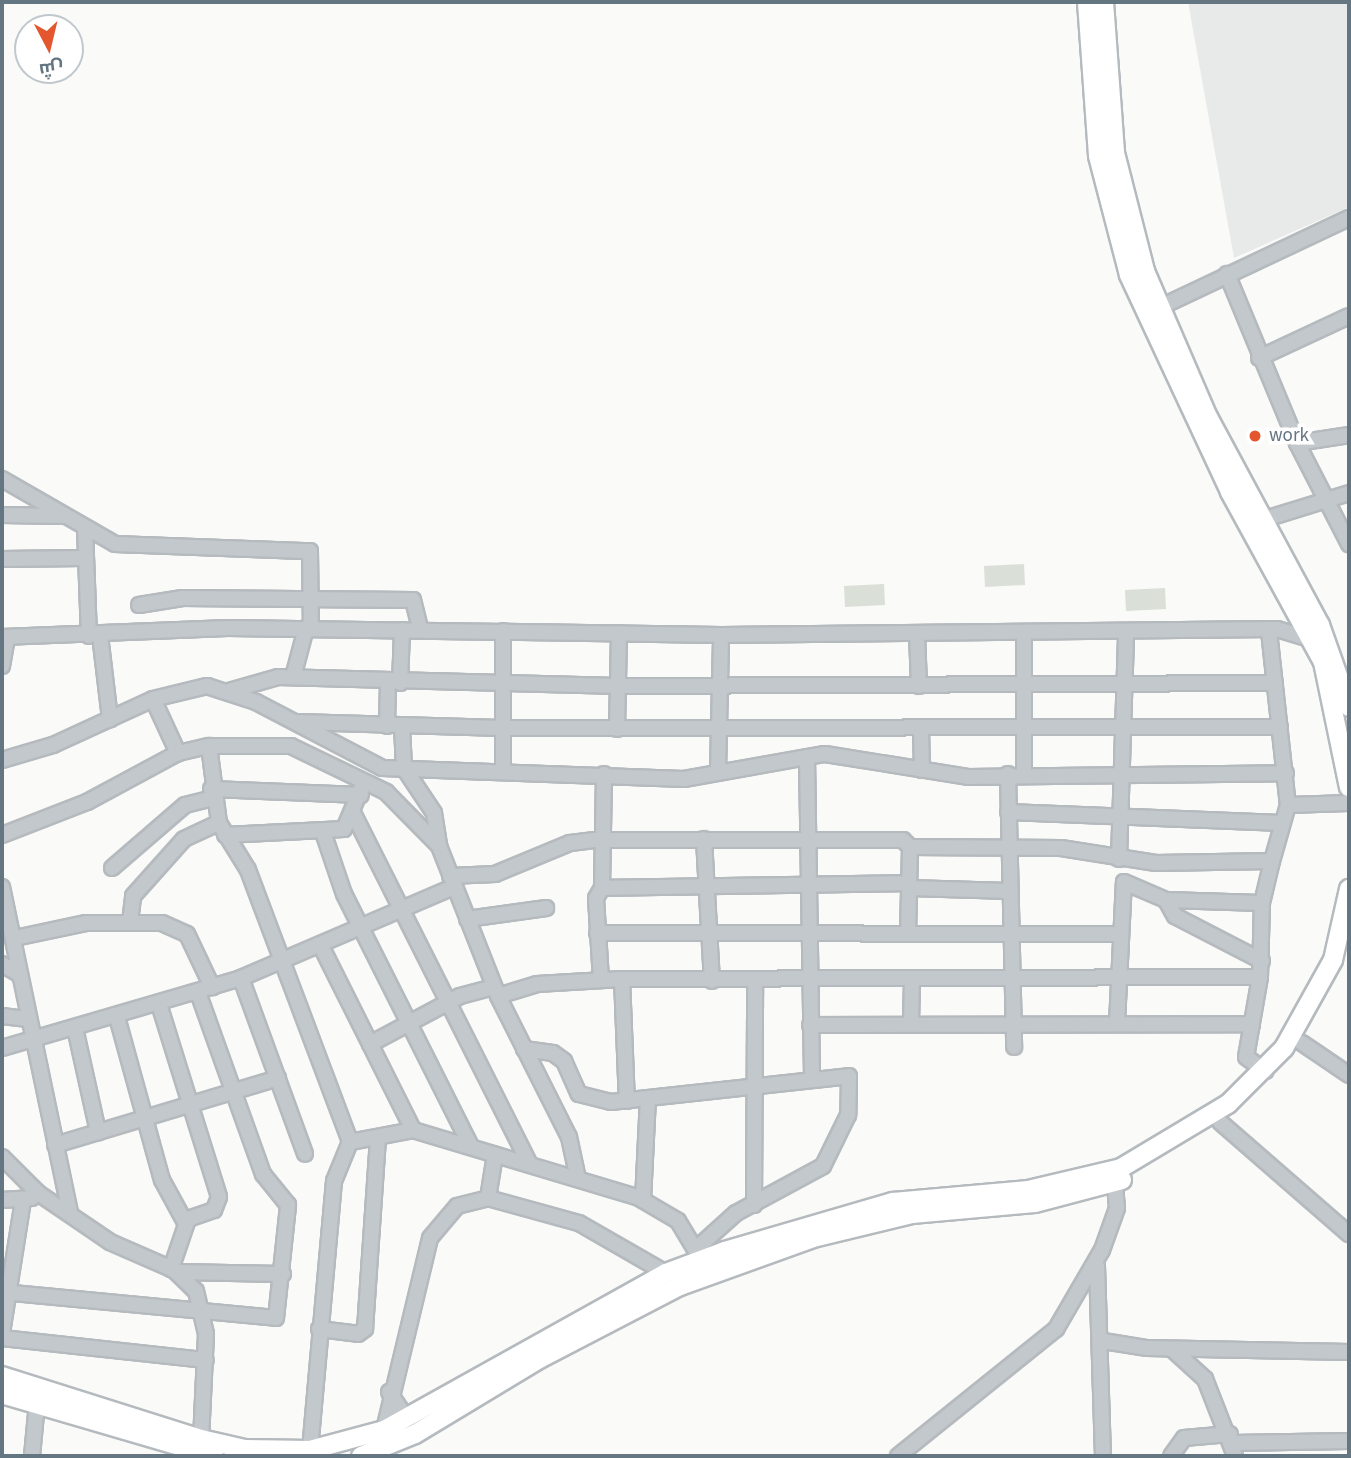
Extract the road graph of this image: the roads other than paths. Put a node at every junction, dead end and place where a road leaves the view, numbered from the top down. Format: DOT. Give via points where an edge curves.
graph roads {
  1 [pos="1087,2"];
  2 [pos="1104,2"];
  3 [pos="1106,155"];
  4 [pos="1349,218"];
  5 [pos="1227,274"];
  6 [pos="1152,311"];
  7 [pos="1349,316"];
  8 [pos="1259,358"];
  9 [pos="1349,435"];
  10 [pos="1297,443"];
  11 [pos="2,479"];
  12 [pos="1349,493"];
  13 [pos="1325,498"];
  14 [pos="2,515"];
  15 [pos="66,517"];
  16 [pos="1262,520"];
  17 [pos="85,528"];
  18 [pos="1349,544"];
  19 [pos="83,558"];
  20 [pos="2,559"];
  21 [pos="313,600"];
  22 [pos="139,605"];
  23 [pos="1301,615"];
  24 [pos="309,628"];
  25 [pos="420,629"];
  26 [pos="402,630"];
  27 [pos="1273,630"];
  28 [pos="503,631"];
  29 [pos="1126,632"];
  30 [pos="619,633"];
  31 [pos="917,634"];
  32 [pos="1024,634"];
  33 [pos="721,635"];
  34 [pos="95,636"];
  35 [pos="4,637"];
  36 [pos="1312,640"];
  37 [pos="2,666"];
  38 [pos="292,677"];
  39 [pos="1345,678"];
  40 [pos="1275,682"];
  41 [pos="394,683"];
  42 [pos="502,683"];
  43 [pos="1125,684"];
  44 [pos="1023,685"];
  45 [pos="619,686"];
  46 [pos="721,686"];
  47 [pos="919,686"];
  48 [pos="229,691"];
  49 [pos="153,699"];
  50 [pos="1345,709"];
  51 [pos="110,719"];
  52 [pos="296,722"];
  53 [pos="387,726"];
  54 [pos="402,726"];
  55 [pos="1280,726"];
  56 [pos="1123,727"];
  57 [pos="502,728"];
  58 [pos="617,729"];
  59 [pos="720,729"];
  60 [pos="824,729"];
  61 [pos="921,729"];
  62 [pos="1023,730"];
  63 [pos="209,746"];
  64 [pos="178,753"];
  65 [pos="825,754"];
  66 [pos="807,757"];
  67 [pos="2,760"];
  68 [pos="404,768"];
  69 [pos="922,770"];
  70 [pos="503,771"];
  71 [pos="718,772"];
  72 [pos="1122,772"];
  73 [pos="1286,773"];
  74 [pos="604,774"];
  75 [pos="1008,774"];
  76 [pos="1024,774"];
  77 [pos="1349,787"];
  78 [pos="363,789"];
  79 [pos="212,794"];
  80 [pos="1349,803"];
  81 [pos="1288,805"];
  82 [pos="1008,812"];
  83 [pos="354,815"];
  84 [pos="1121,817"];
  85 [pos="1282,822"];
  86 [pos="222,829"];
  87 [pos="323,832"];
  88 [pos="2,835"];
  89 [pos="807,837"];
  90 [pos="704,839"];
  91 [pos="604,840"];
  92 [pos="439,846"];
  93 [pos="1009,846"];
  94 [pos="910,847"];
  95 [pos="1119,859"];
  96 [pos="1272,861"];
  97 [pos="112,868"];
  98 [pos="452,882"];
  99 [pos="807,885"];
  100 [pos="909,886"];
  101 [pos="705,887"];
  102 [pos="602,888"];
  103 [pos="1349,890"];
  104 [pos="2,891"];
  105 [pos="1010,891"];
  106 [pos="1166,900"];
  107 [pos="1262,903"];
  108 [pos="546,908"];
  109 [pos="404,909"];
  110 [pos="467,919"];
  111 [pos="130,922"];
  112 [pos="362,928"];
  113 [pos="807,932"];
  114 [pos="908,932"];
  115 [pos="597,933"];
  116 [pos="708,933"];
  117 [pos="1012,934"];
  118 [pos="1119,934"];
  119 [pos="15,938"];
  120 [pos="1349,945"];
  121 [pos="321,946"];
  122 [pos="1262,961"];
  123 [pos="283,962"];
  124 [pos="2,964"];
  125 [pos="20,975"];
  126 [pos="1260,977"];
  127 [pos="241,978"];
  128 [pos="1013,978"];
  129 [pos="1119,978"];
  130 [pos="622,979"];
  131 [pos="601,980"];
  132 [pos="912,980"];
  133 [pos="712,981"];
  134 [pos="755,982"];
  135 [pos="808,982"];
  136 [pos="212,987"];
  137 [pos="496,991"];
  138 [pos="198,992"];
  139 [pos="450,1001"];
  140 [pos="159,1004"];
  141 [pos="2,1016"];
  142 [pos="117,1017"];
  143 [pos="26,1019"];
  144 [pos="413,1023"];
  145 [pos="1014,1023"];
  146 [pos="1117,1023"];
  147 [pos="911,1024"];
  148 [pos="1252,1024"];
  149 [pos="810,1025"];
  150 [pos="75,1028"];
  151 [pos="30,1040"];
  152 [pos="1302,1043"];
  153 [pos="370,1044"];
  154 [pos="1014,1047"];
  155 [pos="2,1048"];
  156 [pos="524,1049"];
  157 [pos="1265,1071"];
  158 [pos="1349,1075"];
  159 [pos="812,1076"];
  160 [pos="278,1079"];
  161 [pos="756,1082"];
  162 [pos="236,1093"];
  163 [pos="648,1098"];
  164 [pos="627,1101"];
  165 [pos="188,1105"];
  166 [pos="142,1118"];
  167 [pos="1220,1122"];
  168 [pos="413,1130"];
  169 [pos="98,1132"];
  170 [pos="378,1137"];
  171 [pos="350,1142"];
  172 [pos="55,1144"];
  173 [pos="471,1147"];
  174 [pos="305,1154"];
  175 [pos="495,1155"];
  176 [pos="2,1157"];
  177 [pos="529,1163"];
  178 [pos="578,1179"];
  179 [pos="1115,1183"];
  180 [pos="38,1193"];
  181 [pos="488,1198"];
  182 [pos="2,1200"];
  183 [pos="643,1200"];
  184 [pos="1002,1200"];
  185 [pos="23,1201"];
  186 [pos="754,1205"];
  187 [pos="70,1213"];
  188 [pos="186,1224"];
  189 [pos="1349,1234"];
  190 [pos="698,1255"];
  191 [pos="1098,1262"];
  192 [pos="174,1271"];
  193 [pos="666,1273"];
  194 [pos="283,1274"];
  195 [pos="5,1292"];
  196 [pos="205,1314"];
  197 [pos="319,1329"];
  198 [pos="2,1336"];
  199 [pos="1102,1341"];
  200 [pos="1172,1349"];
  201 [pos="536,1351"];
  202 [pos="1349,1352"];
  203 [pos="206,1360"];
  204 [pos="2,1376"];
  205 [pos="388,1392"];
  206 [pos="2,1394"];
  207 [pos="37,1404"];
  208 [pos="406,1417"];
  209 [pos="384,1430"];
  210 [pos="201,1439"];
  211 [pos="1349,1441"];
  212 [pos="1233,1449"];
  213 [pos="310,1450"];
  214 [pos="32,1456"];
  215 [pos="214,1456"];
  216 [pos="361,1456"];
  217 [pos="898,1456"];
  218 [pos="1102,1456"];
  219 [pos="1171,1456"];
  1 -- 3 [label="main road"];
  2 -- 3 [label="main road"];
  3 -- 6 [label="main road"];
  4 -- 5 [label="street"];
  5 -- 6 [label="street"];
  5 -- 8 [label="street"];
  6 -- 16 [label="main road"];
  6 -- 23 [label="main road" via="1230,492"];
  7 -- 8 [label="street"];
  8 -- 10 [label="street"];
  9 -- 10 [label="street"];
  10 -- 13 [label="street"];
  11 -- 15 [label="street"];
  12 -- 13 [label="street"];
  13 -- 16 [label="street"];
  13 -- 18 [label="street"];
  14 -- 15 [label="street"];
  15 -- 17 [label="street"];
  16 -- 39 [label="main road"];
  17 -- 19 [label="street"];
  17 -- 21 [label="street" via="118,545 310,551"];
  19 -- 20 [label="street"];
  19 -- 34 [label="street"];
  21 -- 22 [label="street" via="182,598"];
  21 -- 24 [label="street"];
  21 -- 25 [label="street" via="413,600"];
  23 -- 27 [label="street"];
  23 -- 36 [label="main road"];
  24 -- 26 [label="street"];
  24 -- 34 [label="street"];
  24 -- 38 [label="street"];
  25 -- 26 [label="street"];
  25 -- 28 [label="street"];
  26 -- 41 [label="street"];
  27 -- 29 [label="street"];
  27 -- 36 [label="street"];
  27 -- 40 [label="street"];
  28 -- 30 [label="street"];
  28 -- 42 [label="street"];
  29 -- 32 [label="street"];
  29 -- 43 [label="street"];
  30 -- 33 [label="street"];
  30 -- 45 [label="street"];
  31 -- 32 [label="street"];
  31 -- 33 [label="street"];
  31 -- 47 [label="street"];
  32 -- 44 [label="street"];
  33 -- 46 [label="street"];
  34 -- 35 [label="street"];
  34 -- 51 [label="street"];
  35 -- 37 [label="street"];
  36 -- 50 [label="main road"];
  38 -- 41 [label="street"];
  38 -- 48 [label="street" via="265,678"];
  39 -- 50 [label="main road"];
  40 -- 43 [label="street"];
  40 -- 55 [label="street"];
  41 -- 42 [label="street"];
  41 -- 53 [label="street"];
  42 -- 45 [label="street"];
  42 -- 57 [label="street"];
  43 -- 44 [label="street"];
  43 -- 56 [label="street"];
  44 -- 47 [label="street"];
  44 -- 62 [label="street"];
  45 -- 46 [label="street"];
  45 -- 58 [label="street"];
  46 -- 47 [label="street"];
  46 -- 59 [label="street"];
  48 -- 49 [label="street" via="197,687"];
  48 -- 52 [label="street"];
  49 -- 51 [label="street"];
  49 -- 64 [label="street"];
  50 -- 77 [label="main road"];
  51 -- 67 [label="street"];
  52 -- 53 [label="street"];
  52 -- 68 [label="street" via="365,763"];
  53 -- 54 [label="street"];
  54 -- 57 [label="street"];
  54 -- 68 [label="street"];
  55 -- 56 [label="street"];
  55 -- 73 [label="street"];
  56 -- 62 [label="street"];
  56 -- 72 [label="street"];
  57 -- 58 [label="street"];
  57 -- 70 [label="street"];
  58 -- 59 [label="street"];
  59 -- 60 [label="street"];
  59 -- 71 [label="street"];
  60 -- 61 [label="street"];
  60 -- 65 [label="street"];
  61 -- 62 [label="street"];
  61 -- 69 [label="street"];
  62 -- 76 [label="street"];
  63 -- 64 [label="street"];
  63 -- 78 [label="street" via="290,746"];
  63 -- 79 [label="street"];
  64 -- 88 [label="street" via="87,802"];
  65 -- 66 [label="street"];
  65 -- 69 [label="street"];
  66 -- 71 [label="street"];
  66 -- 89 [label="street"];
  68 -- 70 [label="street"];
  68 -- 92 [label="street" via="440,827"];
  69 -- 75 [label="street" via="969,777"];
  70 -- 74 [label="street"];
  71 -- 74 [label="street" via="684,779"];
  72 -- 73 [label="street"];
  72 -- 76 [label="street"];
  72 -- 84 [label="street"];
  73 -- 81 [label="street"];
  74 -- 91 [label="street"];
  75 -- 76 [label="street"];
  75 -- 82 [label="street"];
  78 -- 79 [label="street"];
  78 -- 83 [label="street"];
  78 -- 92 [label="street" via="397,801"];
  79 -- 86 [label="street"];
  79 -- 97 [label="street" via="185,805"];
  80 -- 81 [label="street"];
  81 -- 85 [label="street"];
  82 -- 84 [label="street"];
  82 -- 93 [label="street"];
  83 -- 87 [label="street" via="345,829"];
  83 -- 109 [label="street"];
  84 -- 85 [label="street"];
  84 -- 95 [label="street"];
  85 -- 96 [label="street"];
  86 -- 87 [label="street"];
  86 -- 111 [label="street" via="194,830 133,896"];
  86 -- 123 [label="street" via="248,870"];
  87 -- 112 [label="street"];
  89 -- 90 [label="street"];
  89 -- 94 [label="street" via="903,840"];
  89 -- 99 [label="street"];
  90 -- 91 [label="street"];
  90 -- 101 [label="street"];
  91 -- 98 [label="street" via="570,842 495,874"];
  91 -- 102 [label="street"];
  92 -- 98 [label="street"];
  93 -- 94 [label="street"];
  93 -- 95 [label="street"];
  93 -- 105 [label="street"];
  94 -- 100 [label="street"];
  95 -- 96 [label="street"];
  96 -- 107 [label="street"];
  98 -- 109 [label="street"];
  98 -- 110 [label="street"];
  99 -- 100 [label="street"];
  99 -- 101 [label="street"];
  99 -- 113 [label="street"];
  100 -- 105 [label="street"];
  100 -- 114 [label="street"];
  101 -- 102 [label="street"];
  101 -- 116 [label="street"];
  102 -- 115 [label="street" via="596,893"];
  103 -- 157 [label="main road" via="1322,984 1296,1034"];
  104 -- 119 [label="street"];
  105 -- 117 [label="street"];
  106 -- 107 [label="street"];
  106 -- 118 [label="street" via="1124,882"];
  106 -- 122 [label="street" via="1175,916"];
  107 -- 122 [label="street"];
  108 -- 110 [label="street"];
  109 -- 112 [label="street"];
  109 -- 139 [label="street"];
  110 -- 137 [label="street"];
  111 -- 119 [label="street" via="86,923"];
  111 -- 136 [label="street" via="162,923 187,934"];
  112 -- 121 [label="street"];
  112 -- 144 [label="street"];
  113 -- 114 [label="street"];
  113 -- 116 [label="street"];
  113 -- 135 [label="street"];
  114 -- 117 [label="street"];
  115 -- 116 [label="street"];
  115 -- 131 [label="street"];
  116 -- 133 [label="street"];
  117 -- 118 [label="street"];
  117 -- 128 [label="street"];
  118 -- 129 [label="street"];
  119 -- 125 [label="street"];
  120 -- 152 [label="main road"];
  121 -- 123 [label="street"];
  121 -- 153 [label="street"];
  122 -- 126 [label="street"];
  123 -- 127 [label="street"];
  123 -- 171 [label="street"];
  124 -- 125 [label="street"];
  125 -- 143 [label="street"];
  126 -- 129 [label="street"];
  126 -- 148 [label="street"];
  127 -- 136 [label="street"];
  127 -- 160 [label="street"];
  128 -- 129 [label="street"];
  128 -- 132 [label="street"];
  128 -- 145 [label="street"];
  129 -- 146 [label="street"];
  130 -- 131 [label="street"];
  130 -- 133 [label="street"];
  130 -- 164 [label="street"];
  131 -- 137 [label="street"];
  132 -- 135 [label="street"];
  132 -- 147 [label="street"];
  133 -- 134 [label="street"];
  134 -- 135 [label="street"];
  134 -- 161 [label="street"];
  135 -- 149 [label="street"];
  136 -- 138 [label="street"];
  137 -- 139 [label="street"];
  137 -- 156 [label="street"];
  138 -- 140 [label="street"];
  138 -- 162 [label="street"];
  139 -- 144 [label="street"];
  139 -- 177 [label="street"];
  140 -- 142 [label="street"];
  140 -- 165 [label="street"];
  141 -- 143 [label="street"];
  142 -- 150 [label="street"];
  142 -- 166 [label="street"];
  143 -- 151 [label="street"];
  144 -- 153 [label="street"];
  144 -- 173 [label="street"];
  145 -- 146 [label="street"];
  145 -- 147 [label="street"];
  145 -- 154 [label="street"];
  146 -- 148 [label="street"];
  147 -- 149 [label="street"];
  148 -- 157 [label="street" via="1247,1061"];
  149 -- 159 [label="street"];
  150 -- 151 [label="street"];
  150 -- 169 [label="street"];
  151 -- 155 [label="street"];
  151 -- 172 [label="street"];
  152 -- 158 [label="street"];
  152 -- 167 [label="main road"];
  153 -- 168 [label="street"];
  156 -- 164 [label="street" via="564,1061 579,1094"];
  156 -- 178 [label="street" via="572,1144"];
  157 -- 184 [label="main road" via="1197,1126 1121,1168"];
  159 -- 161 [label="street"];
  159 -- 186 [label="street" via="851,1078 842,1135 823,1166"];
  160 -- 162 [label="street"];
  160 -- 174 [label="street"];
  161 -- 163 [label="street"];
  161 -- 186 [label="street"];
  162 -- 165 [label="street"];
  162 -- 194 [label="street" via="263,1174 288,1205"];
  163 -- 164 [label="street"];
  163 -- 183 [label="street"];
  165 -- 166 [label="street"];
  165 -- 188 [label="street" via="219,1197 214,1210"];
  166 -- 169 [label="street"];
  166 -- 188 [label="street" via="173,1207"];
  167 -- 179 [label="main road"];
  167 -- 189 [label="street"];
  168 -- 170 [label="street"];
  168 -- 173 [label="street"];
  169 -- 172 [label="street"];
  170 -- 171 [label="street"];
  170 -- 197 [label="street" via="365,1329 358,1335"];
  171 -- 197 [label="street" via="334,1181"];
  172 -- 187 [label="street"];
  173 -- 175 [label="street"];
  175 -- 177 [label="street"];
  175 -- 181 [label="street"];
  176 -- 180 [label="street"];
  177 -- 178 [label="street"];
  178 -- 183 [label="street"];
  179 -- 184 [label="main road"];
  179 -- 191 [label="street" via="1115,1215"];
  180 -- 185 [label="street"];
  180 -- 187 [label="street"];
  181 -- 193 [label="street" via="579,1223"];
  181 -- 205 [label="street" via="457,1206 430,1238"];
  182 -- 185 [label="street"];
  183 -- 190 [label="street" via="678,1221"];
  184 -- 190 [label="main road" via="880,1204"];
  184 -- 201 [label="main road" via="835,1230 680,1286"];
  185 -- 195 [label="street"];
  186 -- 190 [label="street" via="730,1217"];
  187 -- 192 [label="street" via="110,1242"];
  188 -- 192 [label="street"];
  190 -- 193 [label="main road"];
  191 -- 199 [label="street"];
  191 -- 217 [label="street" via="1051,1335"];
  192 -- 194 [label="street"];
  192 -- 196 [label="street" via="196,1291"];
  193 -- 201 [label="main road"];
  194 -- 196 [label="street" via="274,1320"];
  195 -- 196 [label="street"];
  195 -- 198 [label="street"];
  196 -- 203 [label="street"];
  197 -- 213 [label="street"];
  198 -- 203 [label="street"];
  199 -- 200 [label="street"];
  199 -- 218 [label="street"];
  200 -- 202 [label="street"];
  200 -- 212 [label="street" via="1205,1379"];
  201 -- 208 [label="main road"];
  201 -- 216 [label="main road" via="415,1434"];
  203 -- 210 [label="street"];
  204 -- 210 [label="main road"];
  205 -- 208 [label="street"];
  205 -- 209 [label="street"];
  206 -- 207 [label="main road"];
  207 -- 214 [label="street"];
  207 -- 215 [label="main road"];
  208 -- 209 [label="main road"];
  209 -- 213 [label="main road"];
  210 -- 213 [label="main road" via="246,1449"];
  211 -- 212 [label="street"];
  212 -- 219 [label="street" via="1184,1438"];
}
